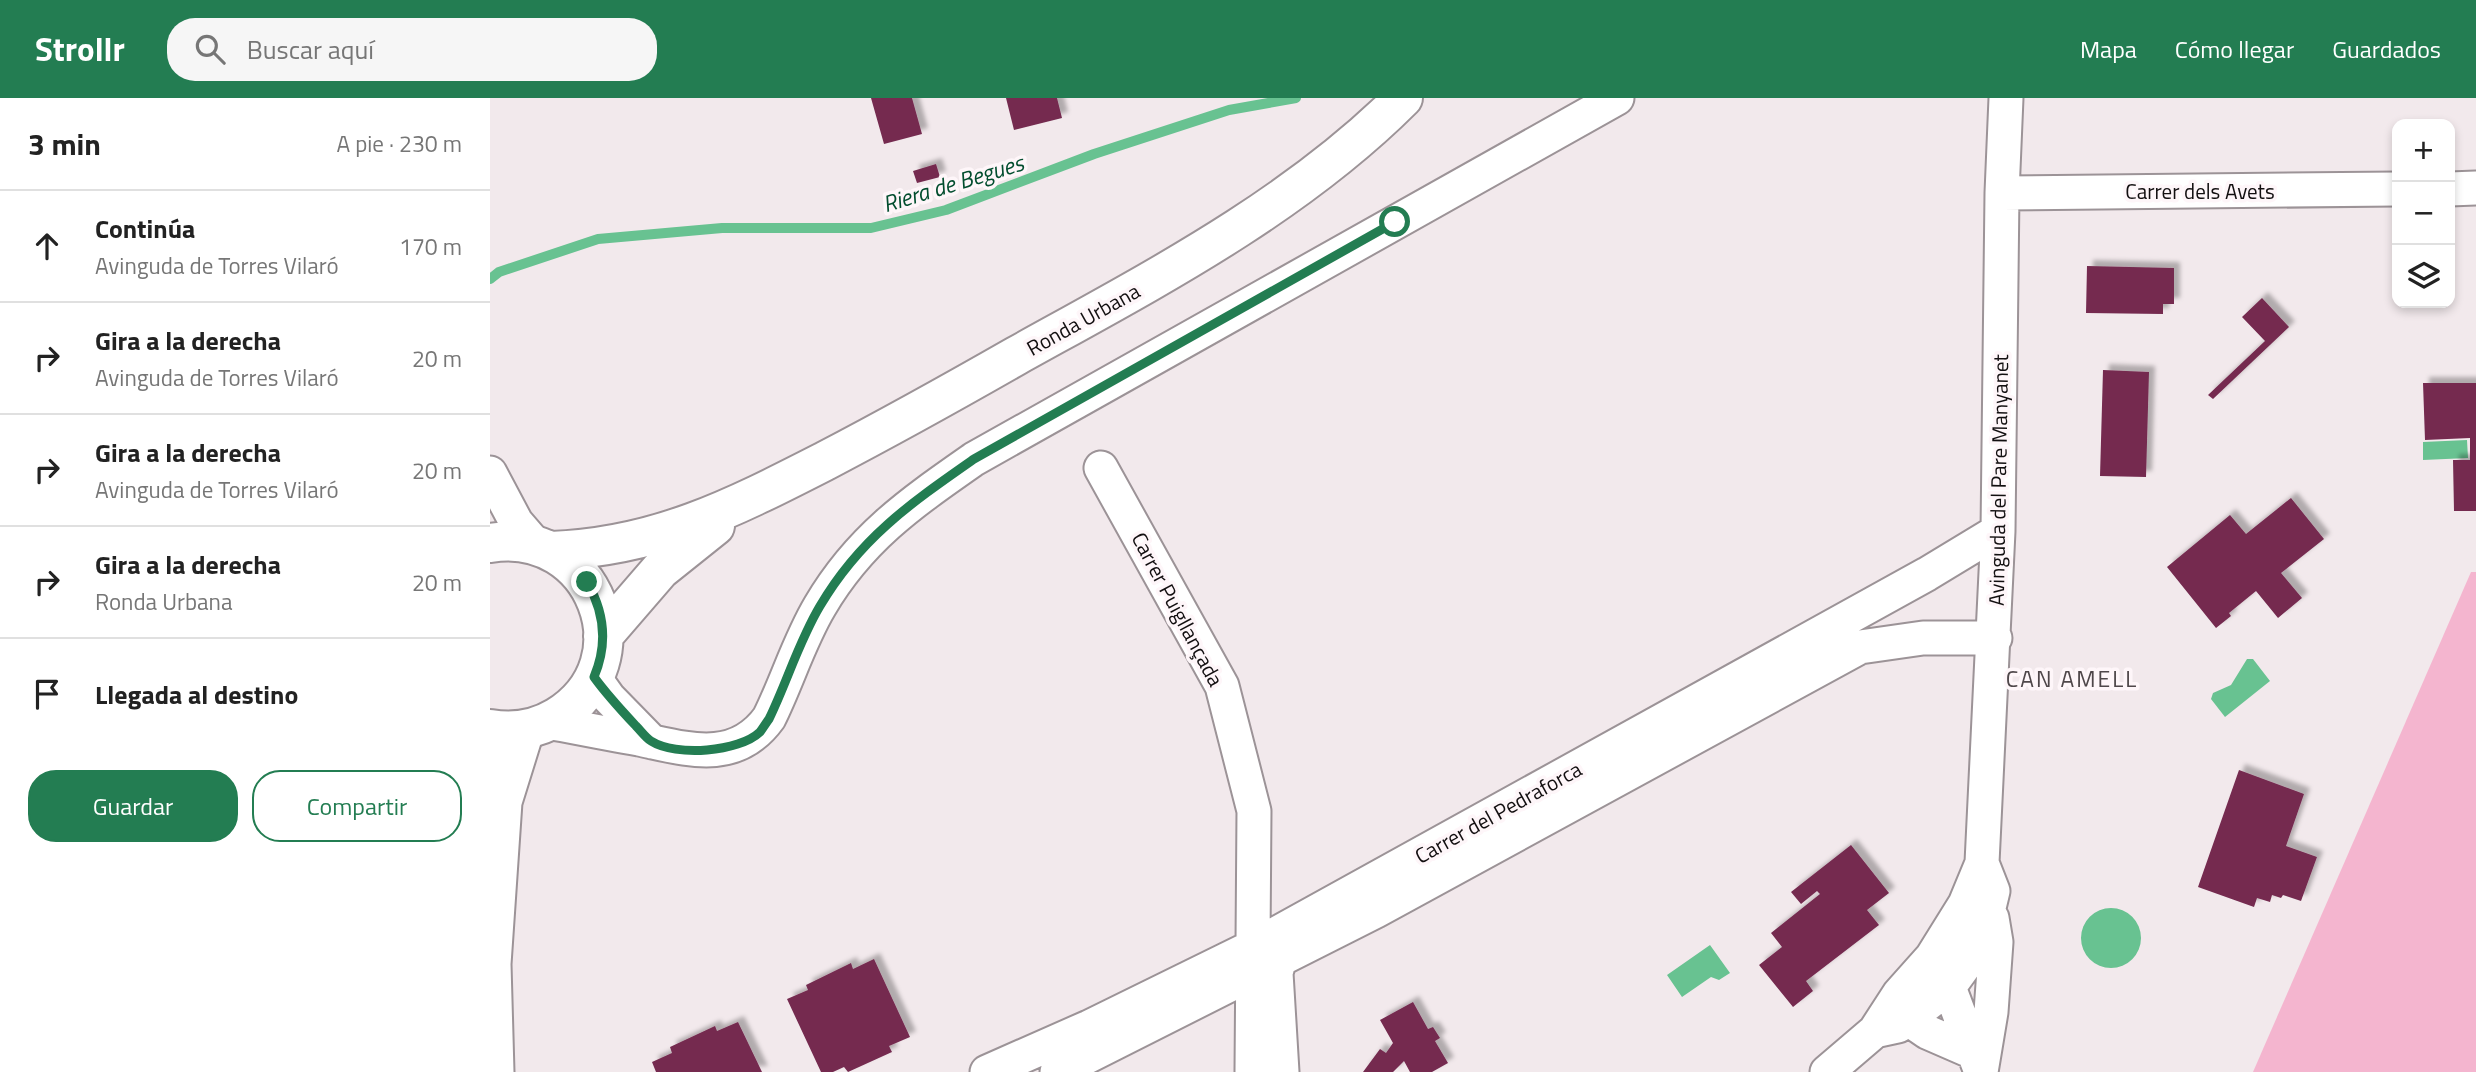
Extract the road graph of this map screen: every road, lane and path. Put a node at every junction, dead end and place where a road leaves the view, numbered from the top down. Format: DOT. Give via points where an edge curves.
graph roads {
  1 [pos="1616,98"];
  2 [pos="2006,98"];
  3 [pos="1394,107"];
  4 [pos="2476,188"];
  5 [pos="2392,189"];
  6 [pos="2455,189"];
  7 [pos="2002,192"];
  8 [pos="1101,468"];
  9 [pos="490,474"];
  10 [pos="740,505"];
  11 [pos="1998,531"];
  12 [pos="490,543"];
  13 [pos="543,548"];
  14 [pos="603,636"];
  15 [pos="1994,638"];
  16 [pos="594,677"];
  17 [pos="538,725"];
  18 [pos="490,729"];
  19 [pos="652,742"];
  20 [pos="490,756"];
  21 [pos="505,802"];
  22 [pos="1977,905"];
  23 [pos="1262,948"];
  24 [pos="1943,976"];
  25 [pos="1992,995"];
  26 [pos="1908,1019"];
  27 [pos="1875,1031"];
  28 [pos="1973,1052"];
  29 [pos="497,1072"];
  30 [pos="987,1072"];
  31 [pos="1057,1072"];
  32 [pos="1252,1072"];
  33 [pos="1282,1072"];
  34 [pos="1827,1072"];
  1 -- 19 [label="street" via="974,459 880,529 849,562 819,607 759,733 726,748 675,748"];
  2 -- 7 [label="street, Avinguda del Pare Manyanet"];
  3 -- 10 [label="main road, Ronda Urbana" via="1343,154 1255,216 1148,282 898,423"];
  4 -- 6 [label="street"];
  5 -- 7 [label="street, Carrer dels Avets"];
  7 -- 11 [label="street, Avinguda del Pare Manyanet"];
  8 -- 23 [label="street, Carrer Puigllançada" via="1222,686 1254,811"];
  9 -- 13 [label="street" via="516,522"];
  10 -- 13 [label="main road, Ronda Urbana" via="657,536 590,550"];
  10 -- 14 [label="main road, Ronda Urbana" via="660,570"];
  11 -- 15 [label="street, Avinguda del Pare Manyanet"];
  11 -- 23 [label="street, Carrer del Pedraforca"];
  12 -- 13 [label="main road, Ronda Urbana" via="507,541"];
  13 -- 14 [label="main road, Ronda Urbana" via="568,561 587,582 599,607"];
  14 -- 16 [label="main road, Ronda Urbana"];
  15 -- 22 [label="street, Avinguda del Pare Manyanet"];
  15 -- 23 [label="street, Carrer del Pedraforca" via="1923,638 1860,647"];
  16 -- 17 [label="main road, Ronda Urbana" via="575,703"];
  16 -- 19 [label="street"];
  17 -- 18 [label="main road"];
  17 -- 19 [label="street"];
  17 -- 21 [label="street"];
  20 -- 21 [label="street"];
  21 -- 29 [label="street" via="494,964"];
  22 -- 24 [label="street, Avinguda del Pare Manyanet" via="1987,916 1970,958"];
  22 -- 25 [label="street" via="1996,942"];
  23 -- 30 [label="street, Carrer del Pedraforca"];
  23 -- 31 [label="street, Carrer del Pedraforca"];
  23 -- 32 [label="street, Carrer Puigllançada"];
  23 -- 33 [label="street, Carrer Puigllançada" via="1276,973"];
  24 -- 25 [label="street" via="1973,980"];
  24 -- 26 [label="street, Avinguda del Pare Manyanet"];
  24 -- 27 [label="street, Avinguda del Pare Manyanet" via="1899,994"];
  24 -- 28 [label="street"];
  25 -- 28 [label="street" via="1981,1072"];
  26 -- 27 [label="street, Avinguda del Pare Manyanet"];
  26 -- 28 [label="street"];
  27 -- 34 [label="street"];
}
